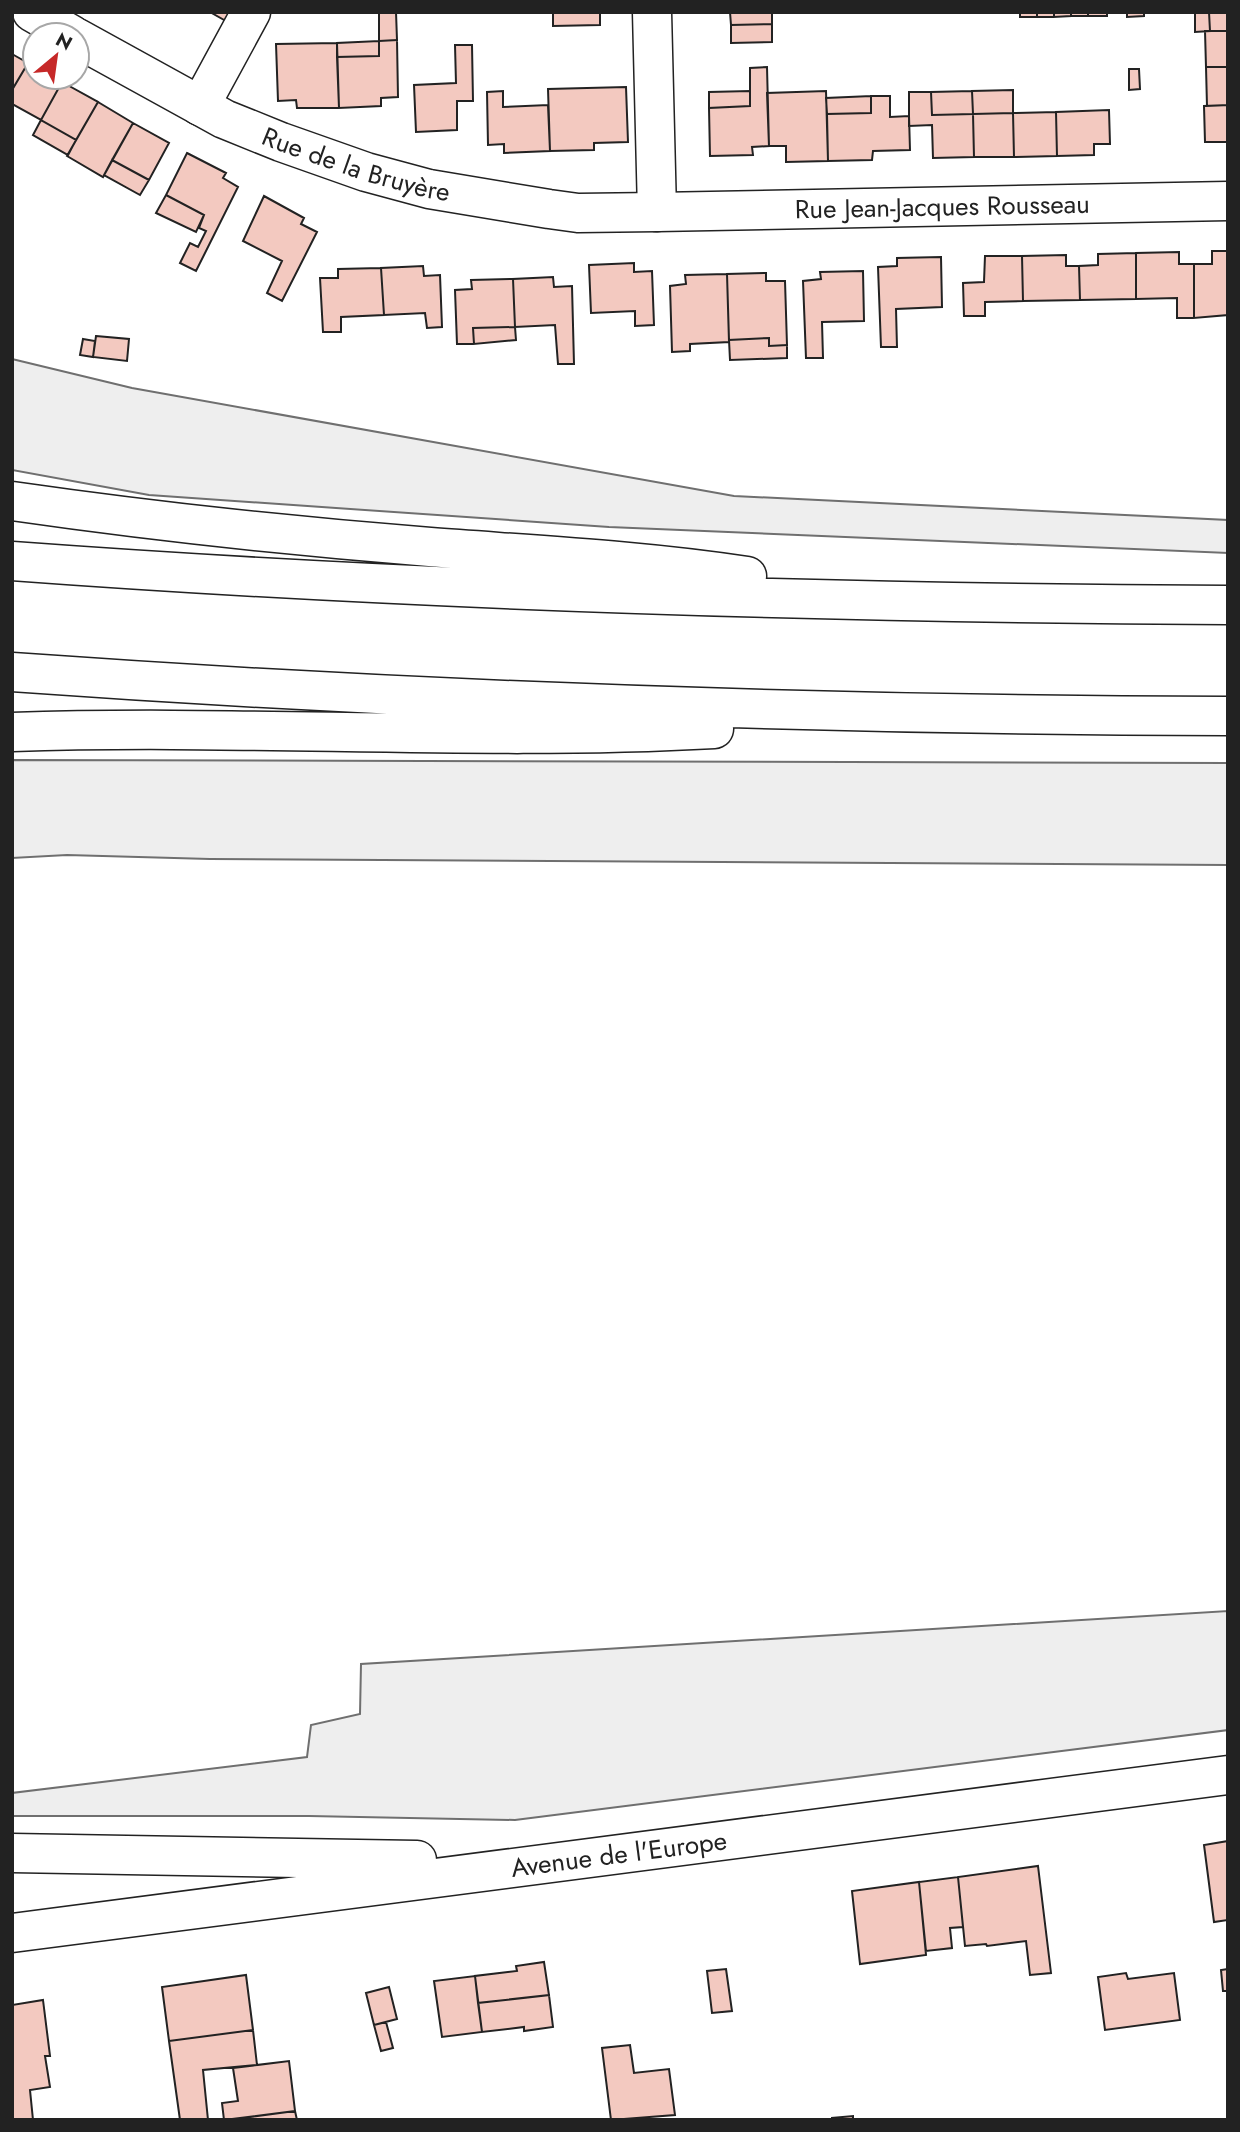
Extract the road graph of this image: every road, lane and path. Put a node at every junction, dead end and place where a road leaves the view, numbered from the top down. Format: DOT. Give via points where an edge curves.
graph roads {
  1 [pos="32,12"];
  2 [pos="251,12"];
  3 [pos="652,12"];
  4 [pos="48,21"];
  5 [pos="91,46"];
  6 [pos="200,106"];
  7 [pos="1228,201"];
  8 [pos="657,212"];
  9 [pos="12,501"];
  10 [pos="12,561"];
  11 [pos="915,601"];
  12 [pos="1228,605"];
  13 [pos="12,672"];
  14 [pos="908,712"];
  15 [pos="1228,716"];
  16 [pos="12,732"];
  17 [pos="1228,1775"];
  18 [pos="12,1853"];
  19 [pos="559,1862"];
  20 [pos="12,1933"];
  1 -- 4 [label="main road"];
  2 -- 6 [label="main road"];
  3 -- 8 [label="main road"];
  5 -- 6 [label="main road, Rue de la Bruyère"];
  6 -- 8 [label="main road, Rue de la Bruyère" via="292,146 405,183 578,213"];
  7 -- 8 [label="main road, Rue Jean-Jacques Rousseau"];
  9 -- 11 [label="main road" via="209,527 675,565"];
  10 -- 11 [label="main road" via="440,586"];
  11 -- 12 [label="main road"];
  13 -- 14 [label="main road" via="447,697"];
  14 -- 15 [label="main road"];
  14 -- 16 [label="main road" via="724,729 615,733"];
  17 -- 19 [label="main road, Avenue de l'Europe"];
  18 -- 19 [label="main road"];
  19 -- 20 [label="main road, Avenue de l'Europe"];
}
